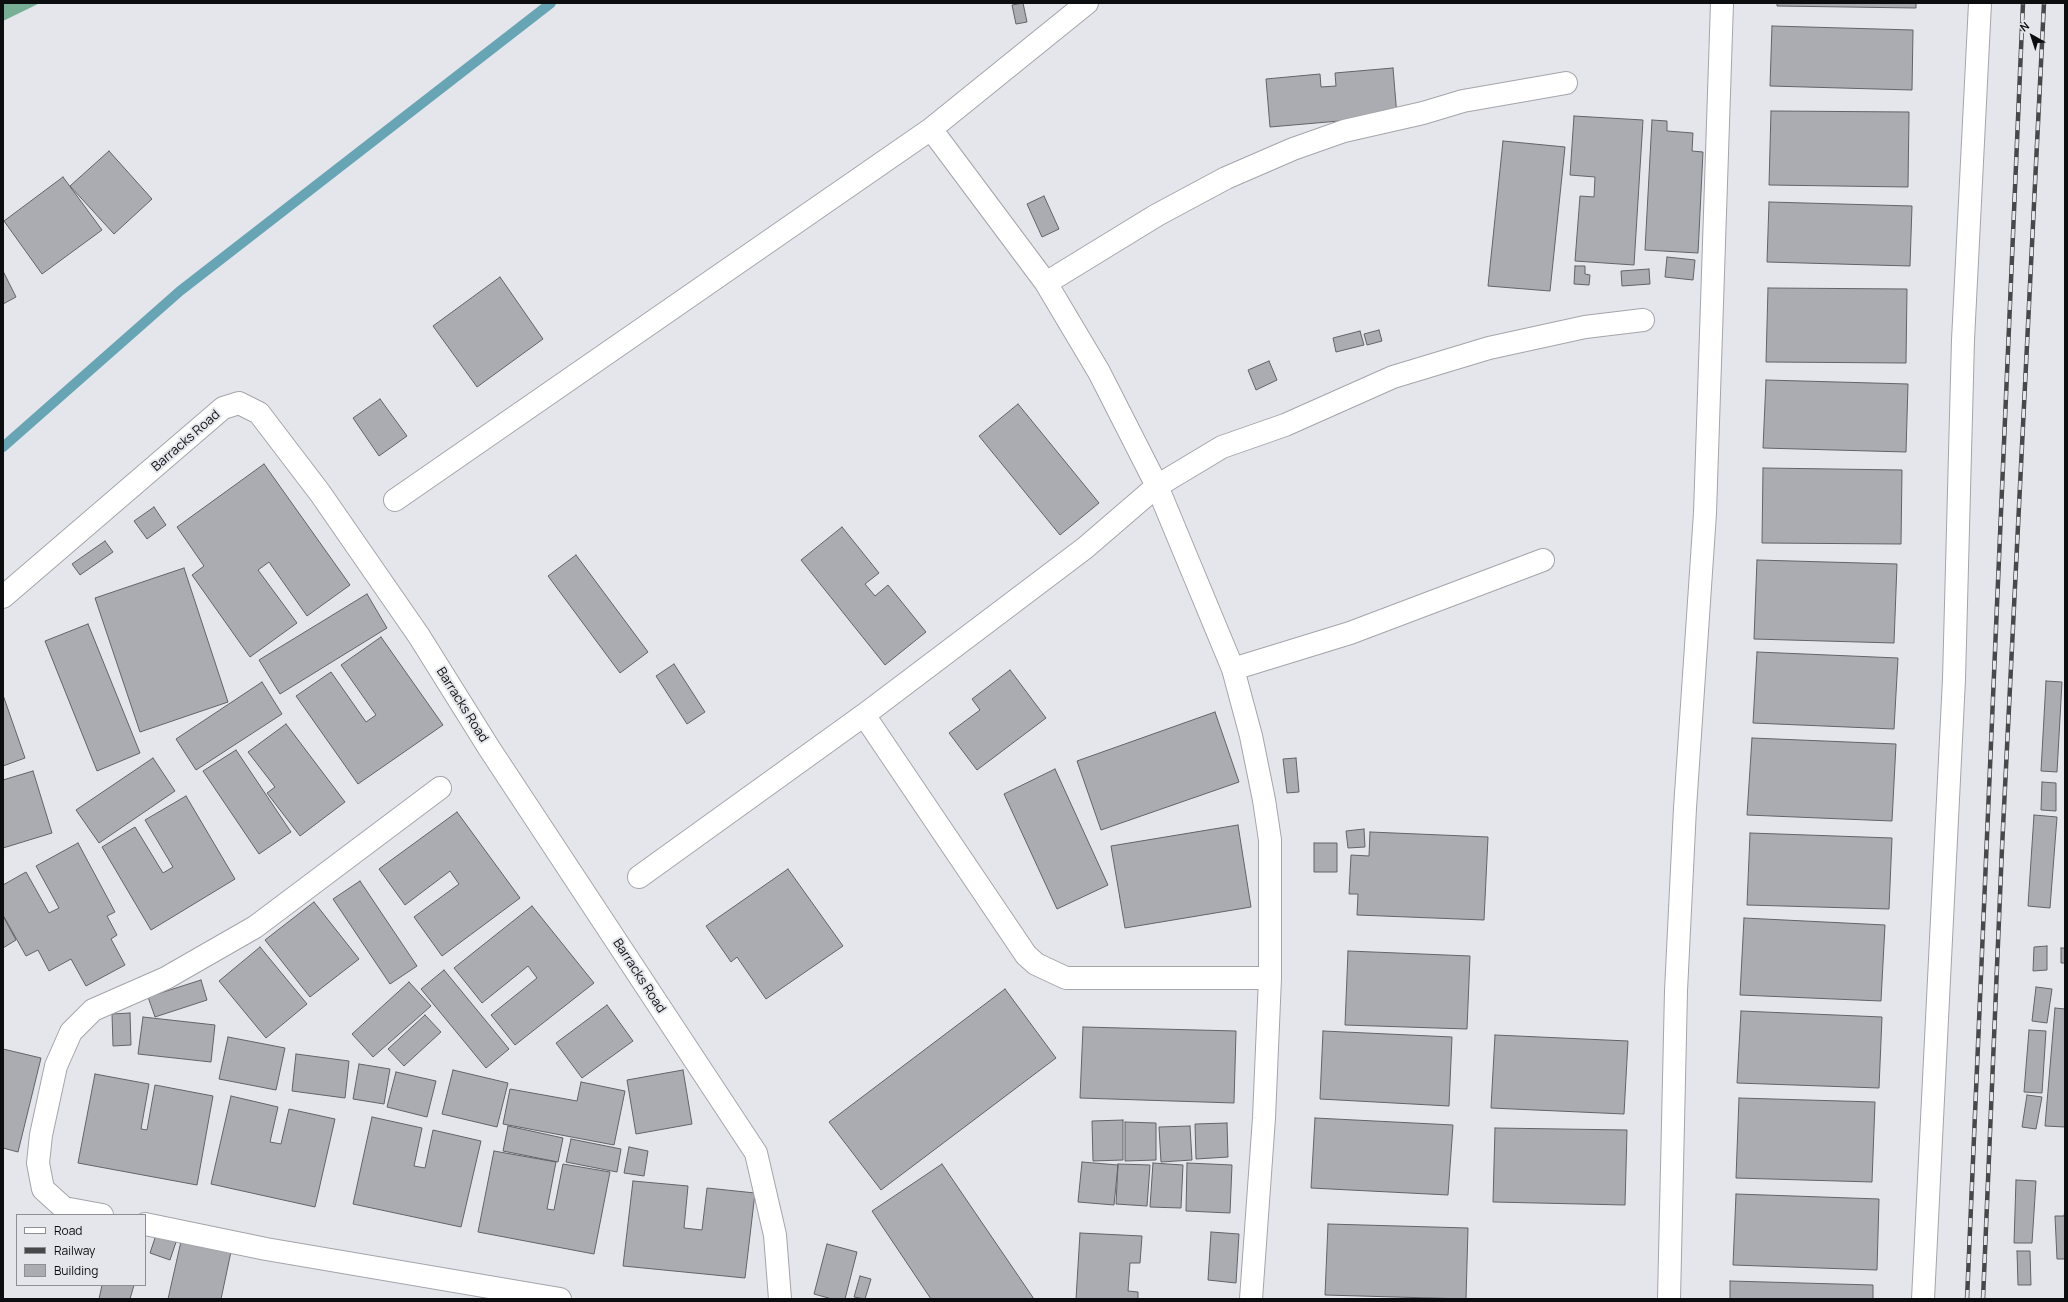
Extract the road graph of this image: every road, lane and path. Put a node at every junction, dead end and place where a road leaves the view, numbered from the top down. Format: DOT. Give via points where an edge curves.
graph roads {
  1 [pos="1087,3"];
  2 [pos="1722,3"];
  3 [pos="1980,3"];
  4 [pos="1566,83"];
  5 [pos="931,129"];
  6 [pos="1046,283"];
  7 [pos="1643,320"];
  8 [pos="1157,486"];
  9 [pos="395,500"];
  10 [pos="1543,560"];
  11 [pos="3,597"];
  12 [pos="1233,669"];
  13 [pos="864,715"];
  14 [pos="440,788"];
  15 [pos="639,877"];
  16 [pos="1270,978"];
  17 [pos="97,1214"];
  18 [pos="146,1224"];
  19 [pos="560,1299"];
  20 [pos="780,1299"];
  21 [pos="1251,1299"];
  22 [pos="1669,1299"];
  23 [pos="1923,1299"];
  1 -- 5 [label="street"];
  2 -- 22 [label="street" via="1705,505 1676,991"];
  3 -- 23 [label="street" via="1963,340 1954,679"];
  4 -- 6 [label="street" via="1463,101 1344,132 1293,149 1226,178 1157,215"];
  5 -- 6 [label="street"];
  5 -- 9 [label="street"];
  6 -- 8 [label="street" via="1099,372"];
  7 -- 8 [label="street" via="1586,328 1489,348 1393,377 1284,425 1222,447"];
  8 -- 12 [label="street"];
  8 -- 13 [label="street" via="1085,548"];
  10 -- 12 [label="street" via="1350,633"];
  11 -- 20 [label="street, Barracks Road" via="223,408 239,403 259,412 320,493 419,636 756,1153 775,1235"];
  12 -- 16 [label="street" via="1251,736 1270,840"];
  13 -- 15 [label="street"];
  13 -- 16 [label="street" via="1026,955 1036,964 1066,978"];
  14 -- 17 [label="street" via="255,927 166,978 93,1010 71,1032 56,1066 41,1135 38,1164 43,1189 64,1208"];
  16 -- 21 [label="street" via="1264,1118"];
  18 -- 19 [label="street" via="266,1249"];
}
